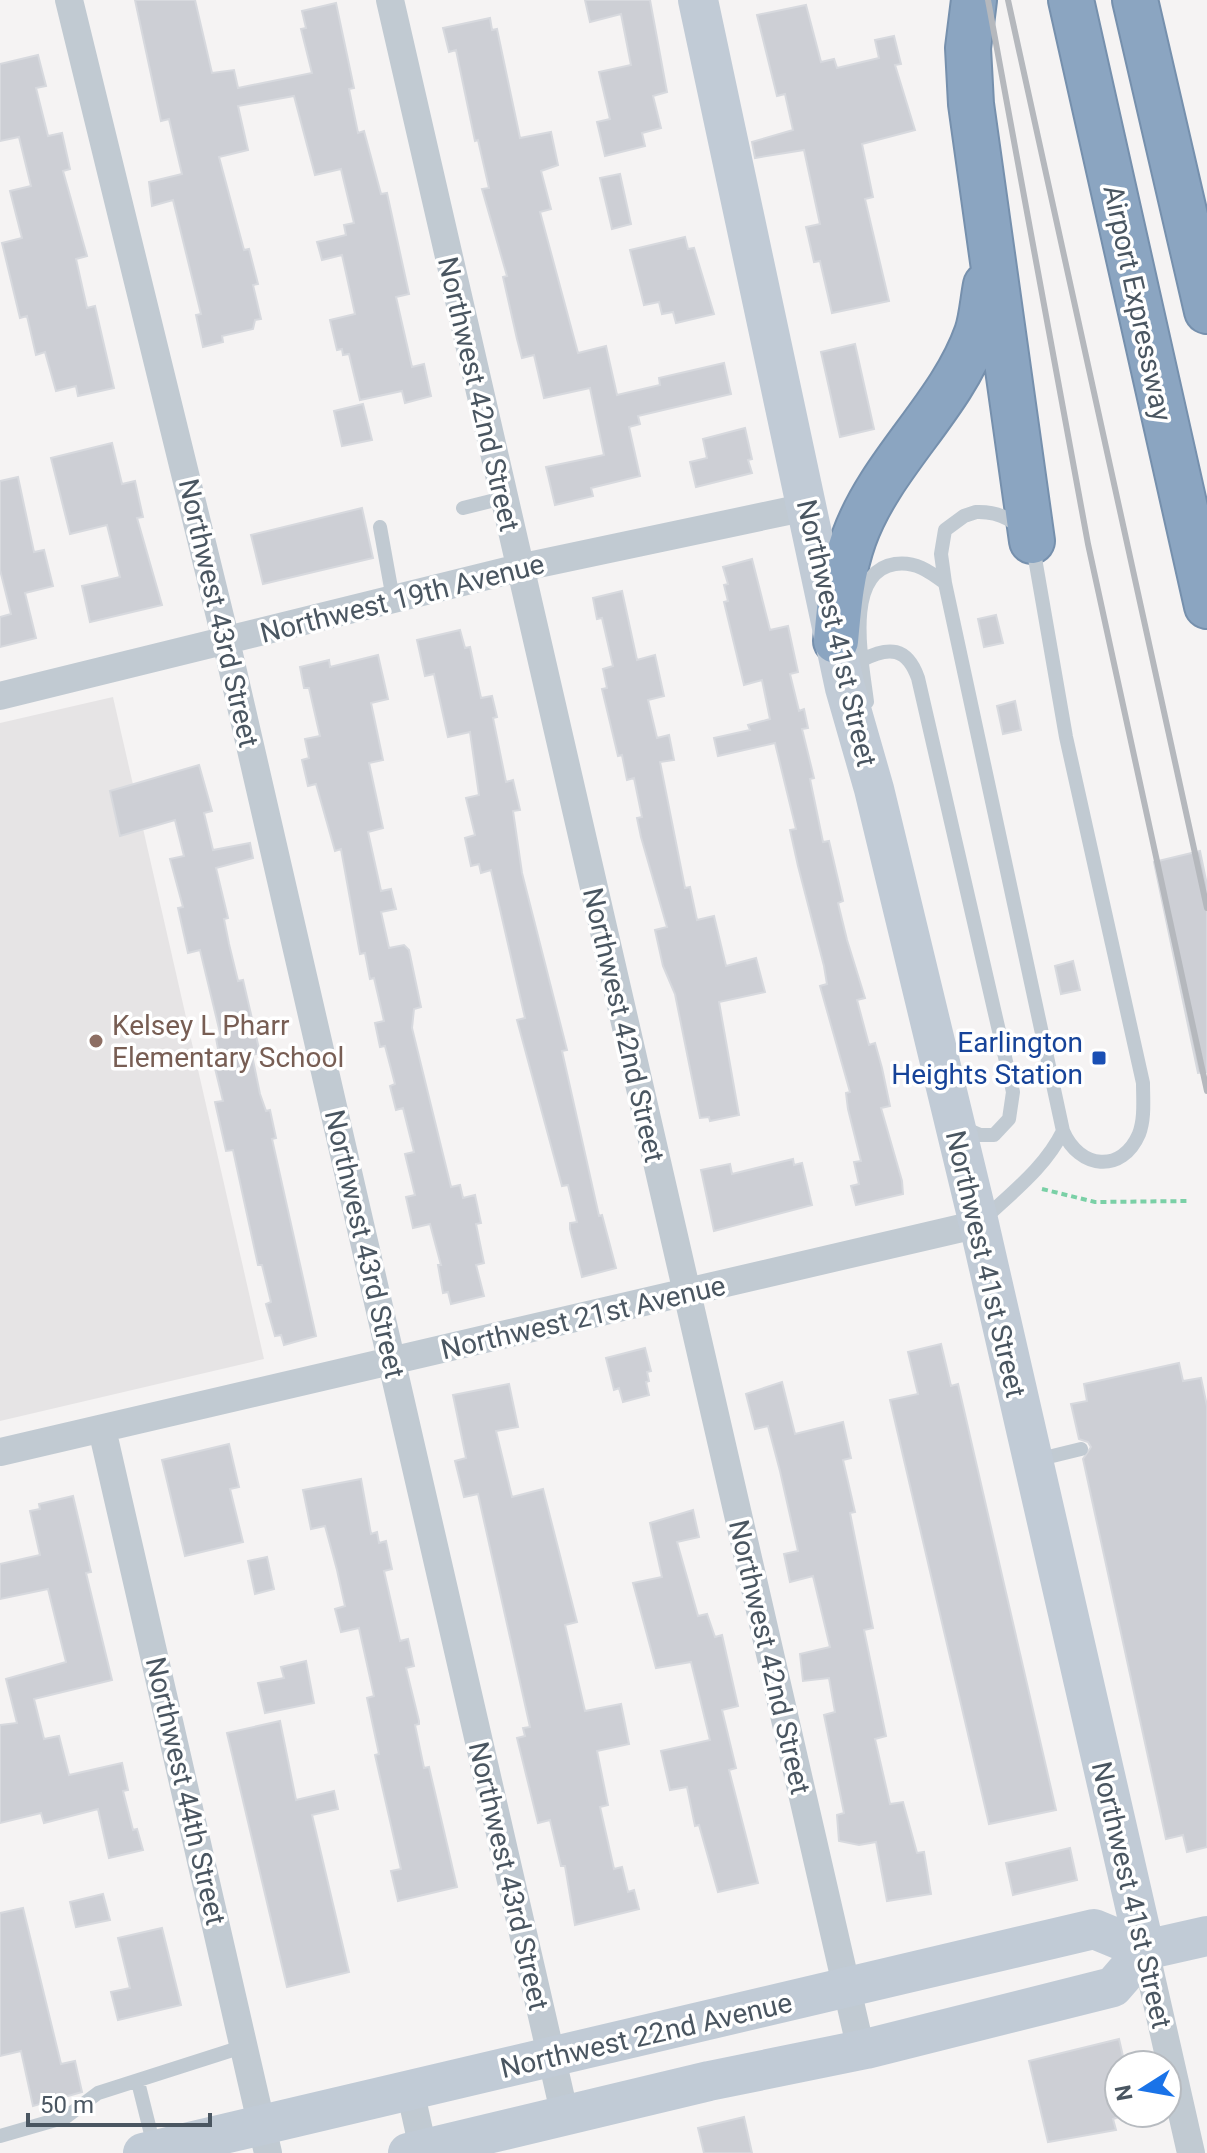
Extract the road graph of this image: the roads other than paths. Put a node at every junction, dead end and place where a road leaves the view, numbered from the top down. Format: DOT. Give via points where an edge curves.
graph roads {
  1 [pos="69,0"];
  2 [pos="390,0"];
  3 [pos="698,0"];
  4 [pos="974,0"];
  5 [pos="1071,0"];
  6 [pos="1135,0"];
  7 [pos="987,218"];
  8 [pos="1207,311"];
  9 [pos="503,498"];
  10 [pos="807,507"];
  11 [pos="463,508"];
  12 [pos="380,527"];
  13 [pos="1032,541"];
  14 [pos="519,568"];
  15 [pos="945,583"];
  16 [pos="393,599"];
  17 [pos="1207,606"];
  18 [pos="226,641"];
  19 [pos="849,651"];
  20 [pos="0,696"];
  21 [pos="954,1124"];
  22 [pos="1063,1131"];
  23 [pos="979,1224"];
  24 [pos="686,1294"];
  25 [pos="392,1362"];
  26 [pos="102,1429"];
  27 [pos="1081,1449"];
  28 [pos="0,1452"];
  29 [pos="1031,1461"];
  30 [pos="1207,1936"];
  31 [pos="1145,1950"];
  32 [pos="848,1988"];
  33 [pos="245,2046"];
  34 [pos="861,2050"];
  35 [pos="551,2057"];
  36 [pos="138,2082"];
  37 [pos="410,2090"];
  38 [pos="565,2116"];
  39 [pos="0,2136"];
  40 [pos="265,2139"];
  41 [pos="149,2152"];
  42 [pos="418,2152"];
  43 [pos="1191,2153"];
  1 -- 18 [label="street, Northwest 43rd Street"];
  2 -- 9 [label="street, Northwest 42nd Street"];
  3 -- 10 [label="main road, Northwest 41st Street"];
  4 -- 7 [label="highway" via="968,48 971,104"];
  5 -- 17 [label="highway, Airport Expressway"];
  6 -- 8 [label="highway"];
  7 -- 13 [label="highway"];
  7 -- 19 [label="highway" via="987,283 977,333 956,374 892,466 855,536 846,566"];
  9 -- 11 [label="lane"];
  9 -- 14 [label="street, Northwest 42nd Street"];
  10 -- 14 [label="street, Northwest 19th Avenue"];
  10 -- 19 [label="main road, Northwest 41st Street"];
  12 -- 16 [label="lane"];
  13 -- 15 [label="lane" via="1003,516 964,516 945,530 941,541"];
  13 -- 22 [label="lane" via="1066,737 1143,1093 1140,1132 1131,1148 1111,1161 1087,1160 1069,1145"];
  14 -- 16 [label="street, Northwest 19th Avenue"];
  14 -- 24 [label="street, Northwest 42nd Street"];
  15 -- 19 [label="lane" via="918,565 878,570 862,601"];
  15 -- 22 [label="lane"];
  16 -- 18 [label="street, Northwest 19th Avenue"];
  18 -- 20 [label="street, Northwest 19th Avenue"];
  18 -- 25 [label="street, Northwest 43rd Street"];
  19 -- 21 [label="main road, Northwest 41st Street" via="845,688"];
  19 -- 21 [label="lane" via="897,650 907,655 918,678 1013,1092 1009,1119 994,1135"];
  21 -- 23 [label="main road, Northwest 41st Street"];
  22 -- 23 [label="lane" via="1053,1152"];
  23 -- 24 [label="street, Northwest 21st Avenue"];
  23 -- 29 [label="main road, Northwest 41st Street"];
  24 -- 25 [label="street, Northwest 21st Avenue"];
  24 -- 32 [label="street, Northwest 42nd Street"];
  25 -- 26 [label="street, Northwest 21st Avenue"];
  25 -- 35 [label="street, Northwest 43rd Street"];
  26 -- 28 [label="street, Northwest 21st Avenue"];
  26 -- 33 [label="street, Northwest 44th Street"];
  27 -- 29 [label="lane"];
  29 -- 31 [label="main road, Northwest 41st Street"];
  30 -- 31 [label="main road"];
  31 -- 32 [label="main road, Northwest 22nd Avenue" via="1094,1929"];
  31 -- 34 [label="main road, Northwest 22nd Avenue" via="1113,1987"];
  31 -- 43 [label="street, Northwest 41st Street"];
  32 -- 34 [label="street, Northwest 42nd Street"];
  32 -- 35 [label="main road, Northwest 22nd Avenue"];
  33 -- 36 [label="lane"];
  33 -- 40 [label="street, Northwest 44th Street"];
  34 -- 38 [label="main road, Northwest 22nd Avenue"];
  35 -- 37 [label="main road, Northwest 22nd Avenue"];
  35 -- 38 [label="street, Northwest 43rd Street"];
  36 -- 39 [label="lane" via="98,2093 66,2117"];
  36 -- 41 [label="lane"];
  37 -- 40 [label="main road, Northwest 22nd Avenue"];
  37 -- 42 [label="street"];
  38 -- 42 [label="main road, Northwest 22nd Avenue"];
  40 -- 41 [label="main road, Northwest 22nd Avenue"];
}
